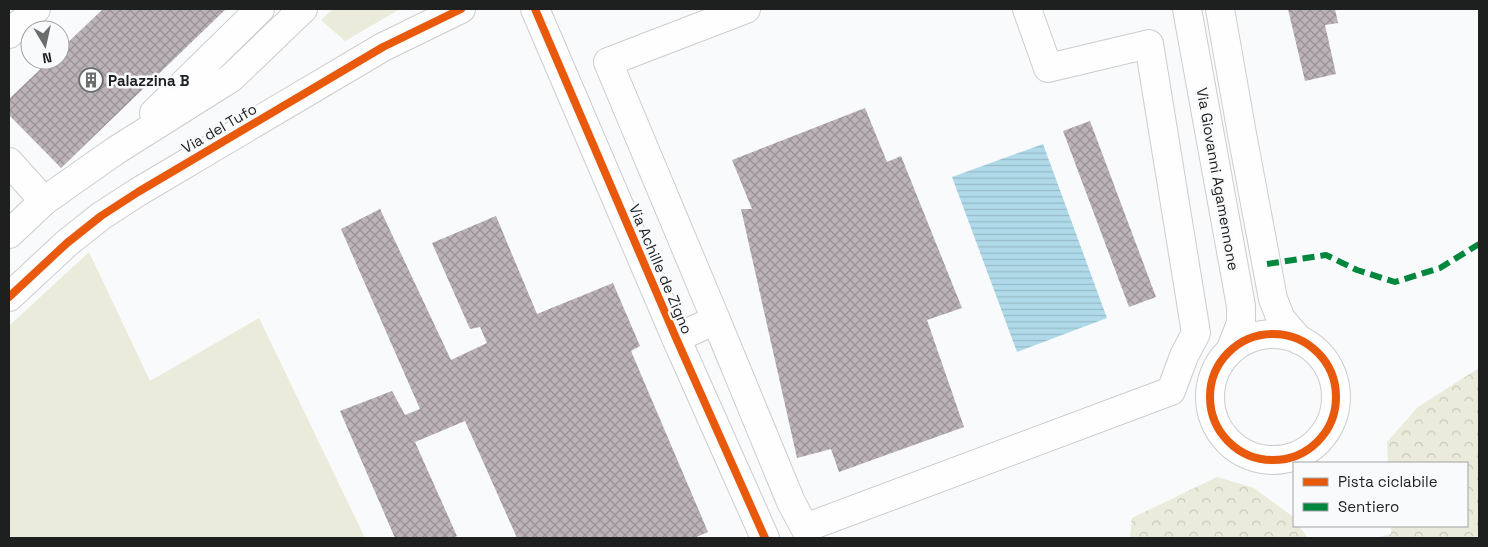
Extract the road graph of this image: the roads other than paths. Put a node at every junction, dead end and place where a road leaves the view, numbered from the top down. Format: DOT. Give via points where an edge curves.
graph roads {
  1 [pos="36,9"];
  2 [pos="260,9"];
  3 [pos="303,9"];
  4 [pos="461,9"];
  5 [pos="535,9"];
  6 [pos="746,9"];
  7 [pos="1027,9"];
  8 [pos="1187,9"];
  9 [pos="1220,9"];
  10 [pos="9,34"];
  11 [pos="1242,134"];
  12 [pos="1211,140"];
  13 [pos="115,151"];
  14 [pos="9,162"];
  15 [pos="44,201"];
  16 [pos="9,234"];
  17 [pos="9,297"];
  18 [pos="716,320"];
  19 [pos="676,338"];
  20 [pos="1299,340"];
  21 [pos="1232,349"];
  22 [pos="765,538"];
  1 -- 10 [label="street"];
  2 -- 13 [label="street"];
  3 -- 13 [label="street" via="231,78"];
  4 -- 17 [label="street, Via del Tufo" via="352,65 138,192 67,243"];
  5 -- 19 [label="street, Via Achille de Zigno"];
  6 -- 18 [label="street" via="608,62"];
  7 -- 18 [label="street" via="1048,68 1149,44 1196,333 1171,391 805,528"];
  8 -- 12 [label="street, Via Giovanni Agamennone"];
  9 -- 11 [label="street, Via Giovanni Agamennone"];
  11 -- 12 [label="street"];
  11 -- 20 [label="street, Via Giovanni Agamennone" via="1273,299 1281,319"];
  12 -- 21 [label="street, Via Giovanni Agamennone" via="1241,306 1240,323"];
  13 -- 15 [label="street"];
  14 -- 15 [label="street"];
  15 -- 16 [label="street"];
  18 -- 19 [label="street"];
  19 -- 22 [label="street, Via Achille de Zigno"];
  20 -- 21 [label="street, Via Giovanni Agamennone" via="1272,334 1257,336"];
  20 -- 21 [label="street, Via Giovanni Agamennone" via="1324,360 1330,372 1335,388 1334,411 1320,438 1307,449 1277,459 1244,453 1224,437 1217,426 1211,411 1211,386 1218,367"];
}
